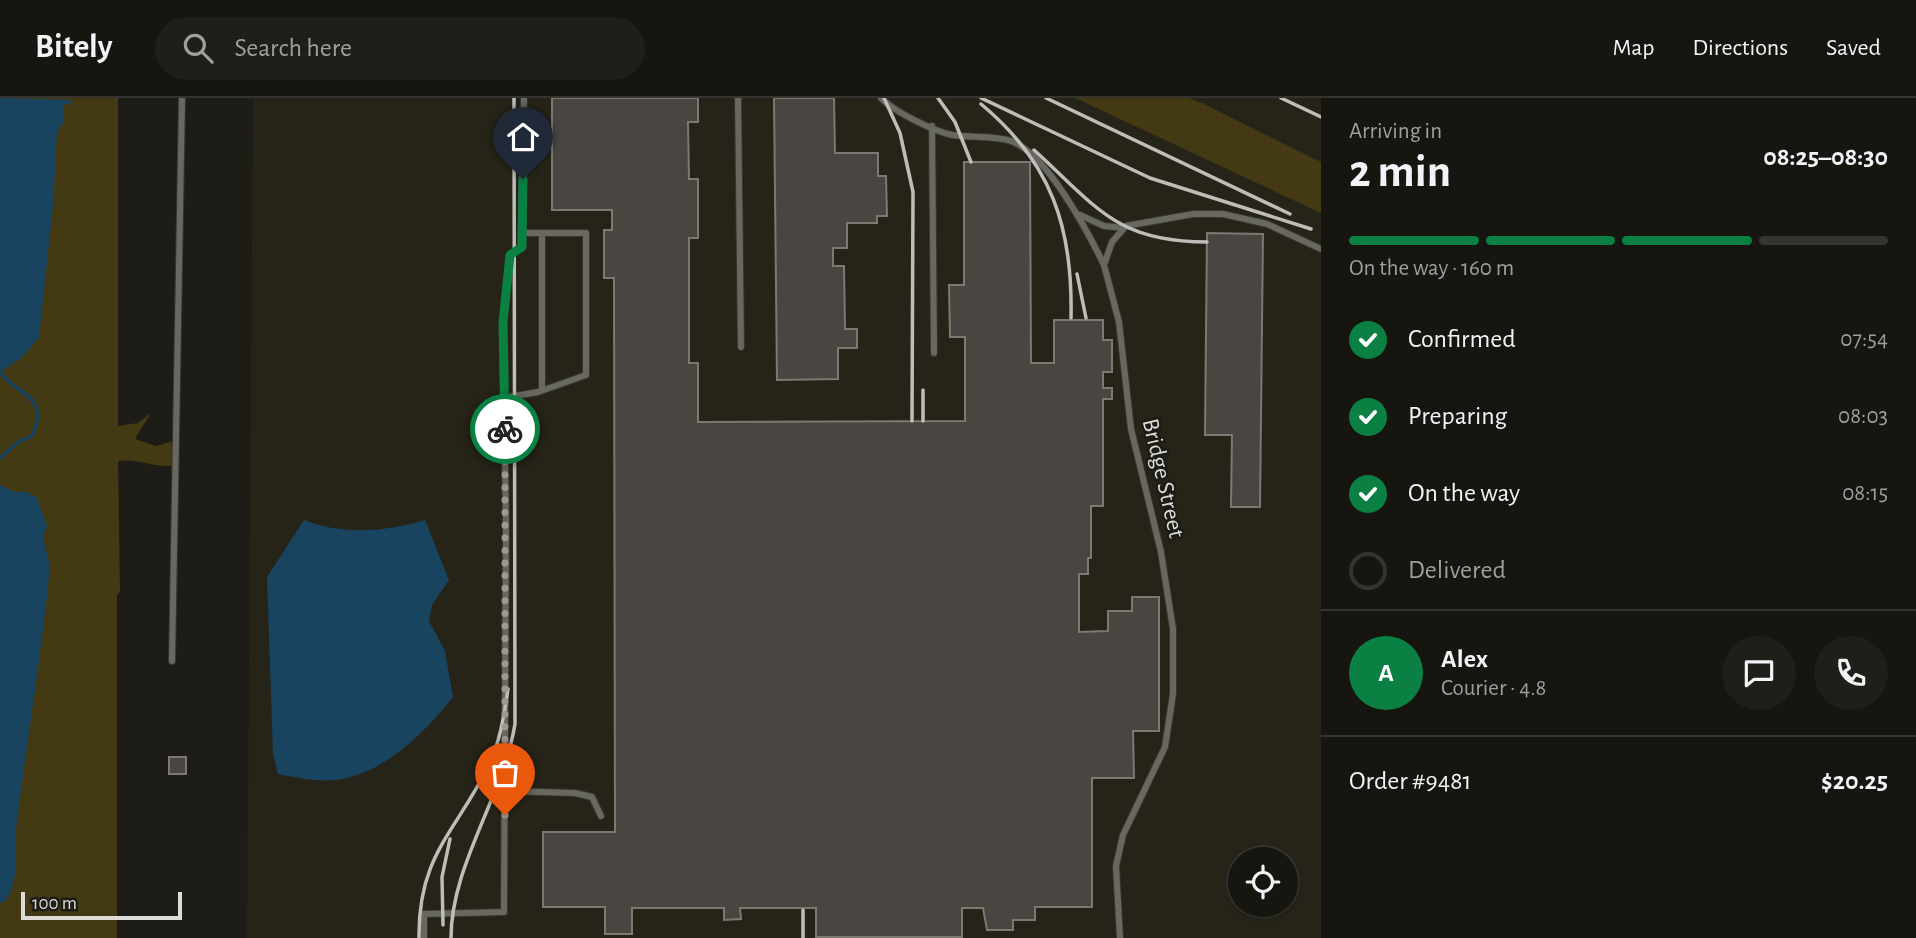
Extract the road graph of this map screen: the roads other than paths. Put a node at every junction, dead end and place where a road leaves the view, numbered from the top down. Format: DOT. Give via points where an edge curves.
graph roads {
  1 [pos="183,98"];
  2 [pos="524,98"];
  3 [pos="738,98"];
  4 [pos="880,98"];
  5 [pos="932,126"];
  6 [pos="1080,215"];
  7 [pos="1124,228"];
  8 [pos="522,233"];
  9 [pos="542,233"];
  10 [pos="1321,249"];
  11 [pos="1104,265"];
  12 [pos="741,346"];
  13 [pos="934,354"];
  14 [pos="542,390"];
  15 [pos="504,398"];
  16 [pos="172,661"];
  17 [pos="505,791"];
  18 [pos="601,816"];
  19 [pos="424,938"];
  20 [pos="1120,938"];
  1 -- 16 [label="lane"];
  2 -- 8 [label="lane"];
  3 -- 12 [label="lane"];
  4 -- 5 [label="lane, Bridge Street" via="889,107"];
  5 -- 6 [label="lane, Bridge Street" via="949,134 1011,141 1029,153"];
  5 -- 13 [label="lane"];
  6 -- 7 [label="lane" via="1104,226"];
  6 -- 11 [label="lane, Bridge Street"];
  7 -- 10 [label="lane" via="1173,216 1223,214 1267,224"];
  7 -- 11 [label="lane" via="1112,242"];
  8 -- 9 [label="lane"];
  8 -- 15 [label="lane" via="522,247 510,255 503,322"];
  9 -- 14 [label="lane"];
  9 -- 14 [label="lane" via="586,233 586,375"];
  11 -- 20 [label="lane, Bridge Street" via="1119,322 1131,429 1163,561 1173,629 1173,694 1165,747 1123,835 1116,866"];
  14 -- 15 [label="lane"];
  15 -- 17 [label="lane"];
  17 -- 18 [label="lane" via="592,797"];
  17 -- 19 [label="lane" via="504,912 424,914"];
}
